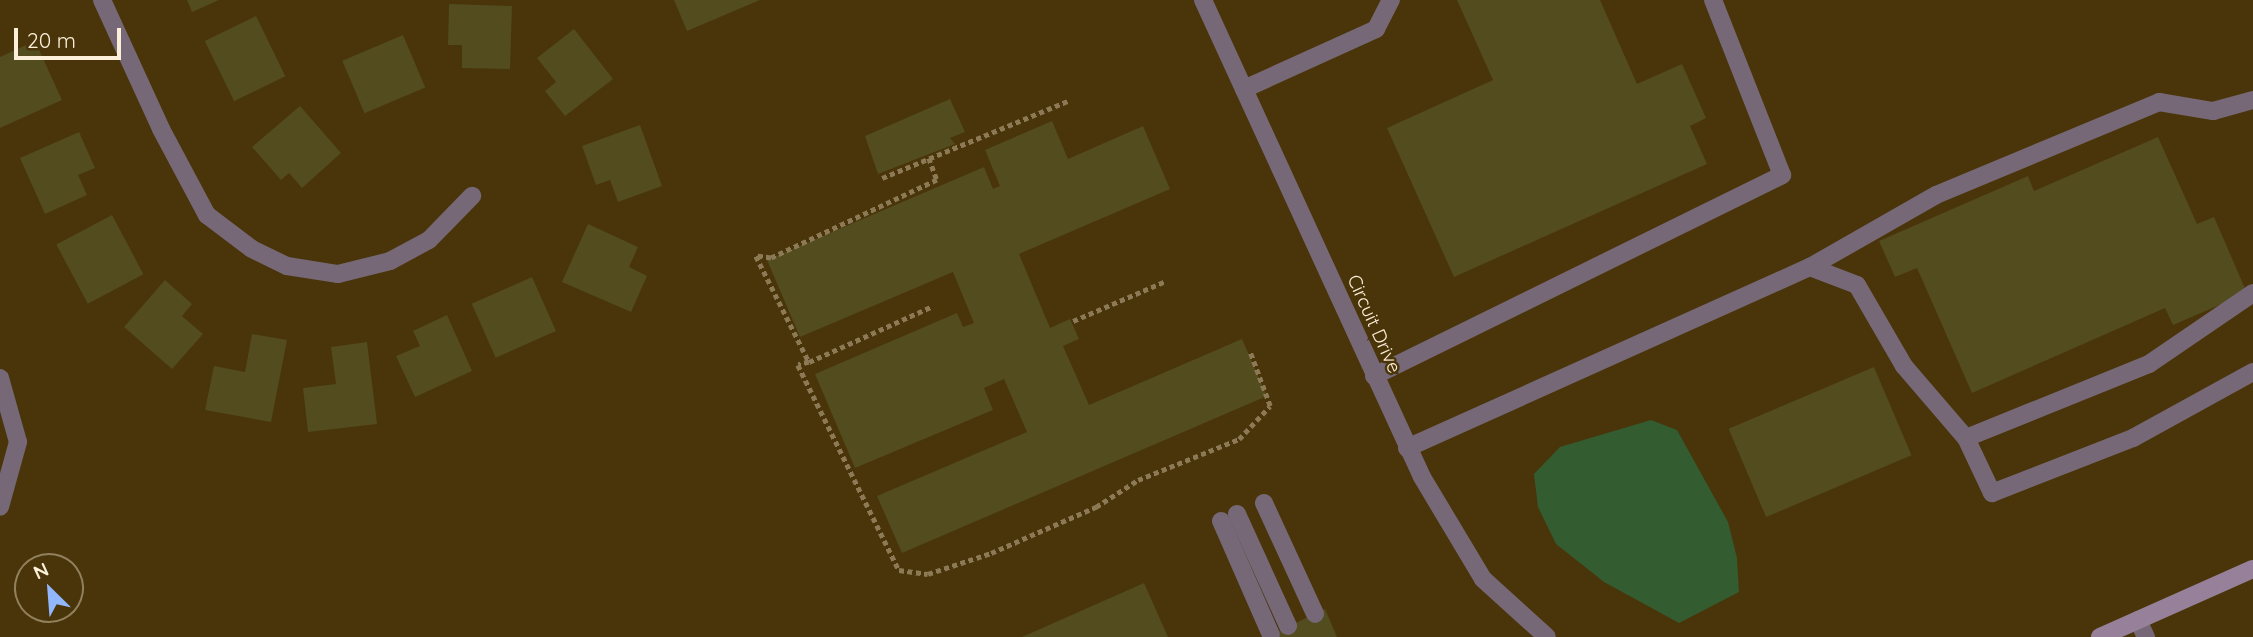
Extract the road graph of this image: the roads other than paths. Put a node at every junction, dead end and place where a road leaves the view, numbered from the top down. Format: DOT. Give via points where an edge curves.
graph roads {
  1 [pos="102,0"];
  2 [pos="1203,0"];
  3 [pos="1391,0"];
  4 [pos="1713,0"];
  5 [pos="1244,89"];
  6 [pos="2253,100"];
  7 [pos="472,196"];
  8 [pos="1811,267"];
  9 [pos="2253,293"];
  10 [pos="2253,372"];
  11 [pos="1374,376"];
  12 [pos="0,377"];
  13 [pos="1966,438"];
  14 [pos="1407,449"];
  15 [pos="1264,503"];
  16 [pos="0,507"];
  17 [pos="2253,569"];
  18 [pos="1315,614"];
  19 [pos="2138,620"];
  20 [pos="1289,626"];
  21 [pos="1271,635"];
  22 [pos="1547,637"];
  23 [pos="2100,637"];
  24 [pos="2146,637"];
  1 -- 7 [label="street" via="207,215 252,249 287,266 338,274 390,261 429,240"];
  2 -- 5 [label="street, Circuit Drive"];
  3 -- 5 [label="street" via="1376,29"];
  4 -- 11 [label="street" via="1782,175"];
  5 -- 11 [label="street, Circuit Drive"];
  6 -- 8 [label="street" via="2213,111 2159,102 1936,195"];
  8 -- 13 [label="street" via="1857,285 1904,366"];
  8 -- 14 [label="street"];
  9 -- 13 [label="street" via="2149,363"];
  10 -- 13 [label="street" via="2133,438 1992,493"];
  11 -- 14 [label="street, Circuit Drive"];
  12 -- 16 [label="street" via="18,442"];
  14 -- 22 [label="street, Circuit Drive" via="1483,579"];
  15 -- 18 [label="street"];
  17 -- 19 [label="main road"];
  19 -- 23 [label="main road"];
  19 -- 24 [label="street"];
  20 -- 21 [label="street" via="1229,518"];
}
